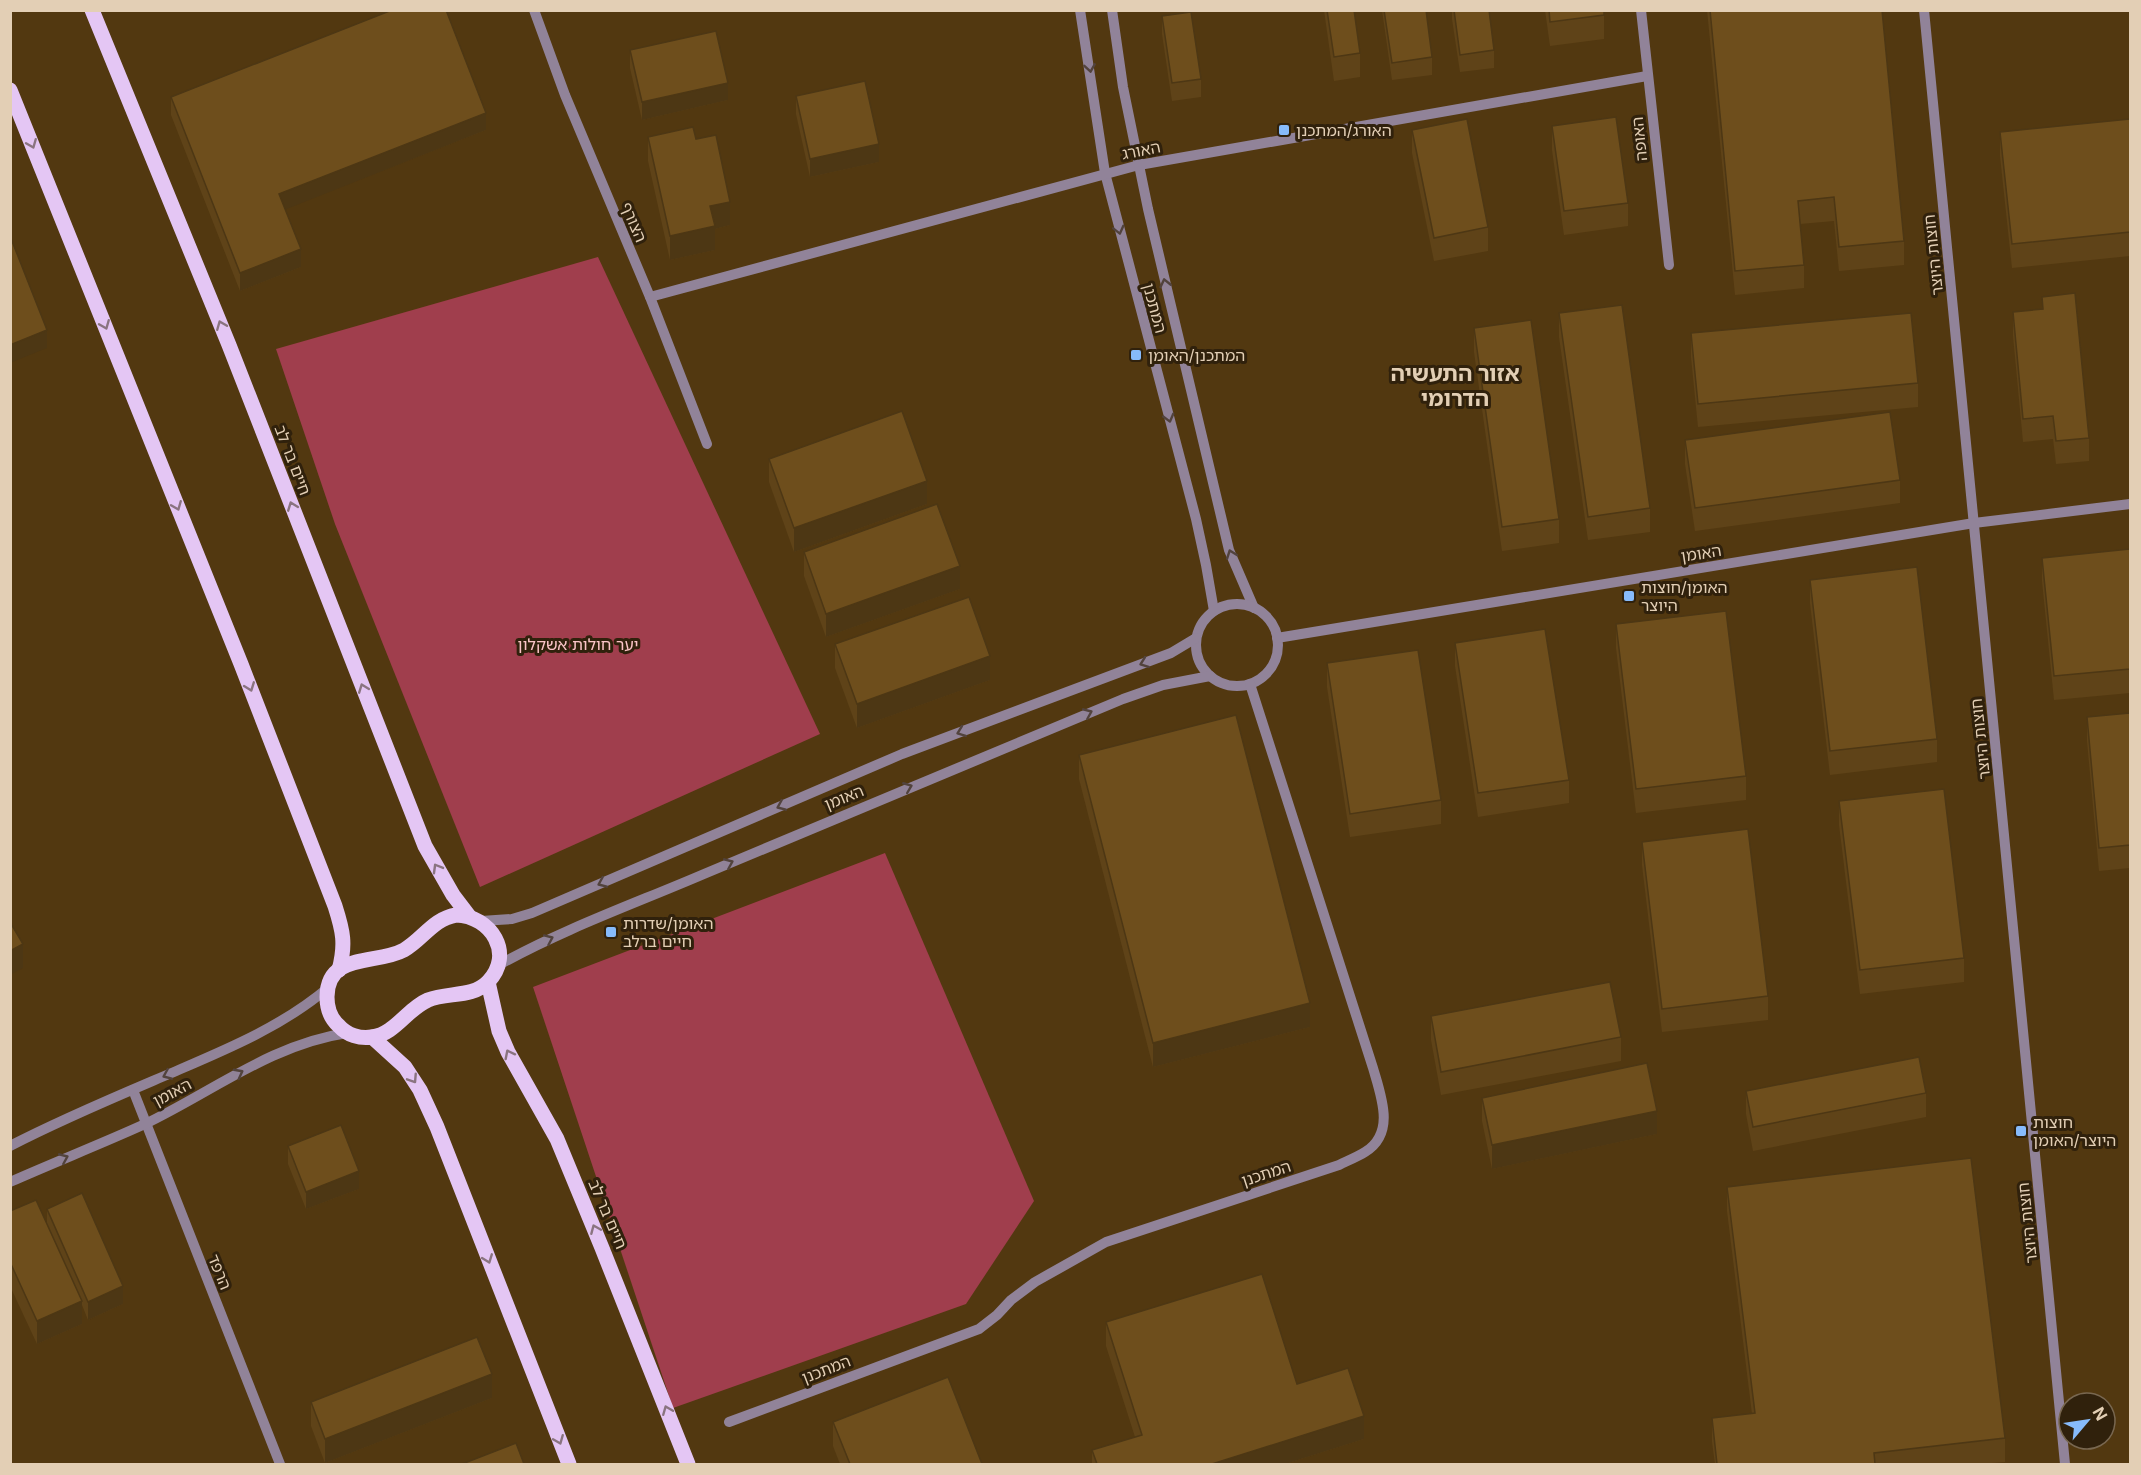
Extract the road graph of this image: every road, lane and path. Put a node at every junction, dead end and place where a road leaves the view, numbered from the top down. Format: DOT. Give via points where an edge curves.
graph roads {
  1 [pos="92,10"];
  2 [pos="534,10"];
  3 [pos="1080,10"];
  4 [pos="1112,10"];
  5 [pos="1641,10"];
  6 [pos="1924,10"];
  7 [pos="1647,76"];
  8 [pos="10,90"];
  9 [pos="1139,165"];
  10 [pos="1105,173"];
  11 [pos="1669,265"];
  12 [pos="650,297"];
  13 [pos="707,444"];
  14 [pos="2130,504"];
  15 [pos="1974,523"];
  16 [pos="1254,608"];
  17 [pos="1214,611"];
  18 [pos="1196,638"];
  19 [pos="1277,638"];
  20 [pos="1210,676"];
  21 [pos="1250,684"];
  22 [pos="475,919"];
  23 [pos="497,966"];
  24 [pos="339,970"];
  25 [pos="488,982"];
  26 [pos="328,987"];
  27 [pos="347,1033"];
  28 [pos="372,1037"];
  29 [pos="133,1090"];
  30 [pos="146,1123"];
  31 [pos="10,1146"];
  32 [pos="10,1182"];
  33 [pos="729,1422"];
  34 [pos="280,1464"];
  35 [pos="569,1464"];
  36 [pos="688,1464"];
  37 [pos="2066,1464"];
  22 -- 1 [label="main road, חיים בר לב, one-way" via="453,895 424,846 229,345"];
  2 -- 12 [label="street, הצורף" via="565,95"];
  3 -- 10 [label="street, המתכנן, one-way"];
  4 -- 9 [label="street, המתכנן"];
  5 -- 7 [label="street, האופה"];
  6 -- 15 [label="street, חוצות היוצר"];
  7 -- 9 [label="street, האורג"];
  7 -- 11 [label="street, האופה"];
  8 -- 24 [label="main road, one-way" via="335,906 343,932 344,952"];
  9 -- 10 [label="street, האורג"];
  16 -- 9 [label="street, המתכנן, one-way" via="1229,550"];
  10 -- 12 [label="street, האורג"];
  10 -- 17 [label="street, המתכנן, one-way" via="1196,519"];
  12 -- 13 [label="street, הצורף"];
  14 -- 15 [label="street, האומן"];
  15 -- 19 [label="street, האומן"];
  15 -- 37 [label="street, חוצות היוצר"];
  16 -- 17 [label="street" via="1233,604"];
  16 -- 19 [label="street" via="1265,615"];
  17 -- 18 [label="street"];
  18 -- 20 [label="street" via="1198,659"];
  18 -- 22 [label="street, האומן, one-way" via="1171,653 903,754 532,913 512,919"];
  19 -- 21 [label="street" via="1275,661 1269,671"];
  20 -- 21 [label="street" via="1229,685"];
  23 -- 20 [label="street, האומן, one-way" via="599,917 1122,699 1163,685"];
  21 -- 33 [label="street, המתכנן" via="1373,1068 1384,1109 1382,1132 1367,1151 1339,1165 1106,1242 1035,1282 979,1329"];
  22 -- 23 [label="main road, חיים בר לב" via="488,926 496,940"];
  22 -- 24 [label="main road" via="456,915 443,919 400,952 379,959 356,960"];
  23 -- 25 [label="main road"];
  24 -- 26 [label="main road"];
  25 -- 28 [label="main road" via="471,992 429,1000 389,1030"];
  36 -- 25 [label="main road, חיים בר לב, one-way" via="556,1138 499,1031"];
  26 -- 27 [label="main road" via="330,1013"];
  26 -- 29 [label="street, האומן, one-way" via="263,1032"];
  27 -- 28 [label="main road"];
  30 -- 27 [label="street, האומן, one-way" via="276,1053"];
  28 -- 35 [label="main road, one-way" via="405,1067 420,1090"];
  29 -- 30 [label="street, הרפד"];
  29 -- 31 [label="street, האומן"];
  32 -- 30 [label="street, האומן, one-way"];
  30 -- 34 [label="street, הרפד"];
}
